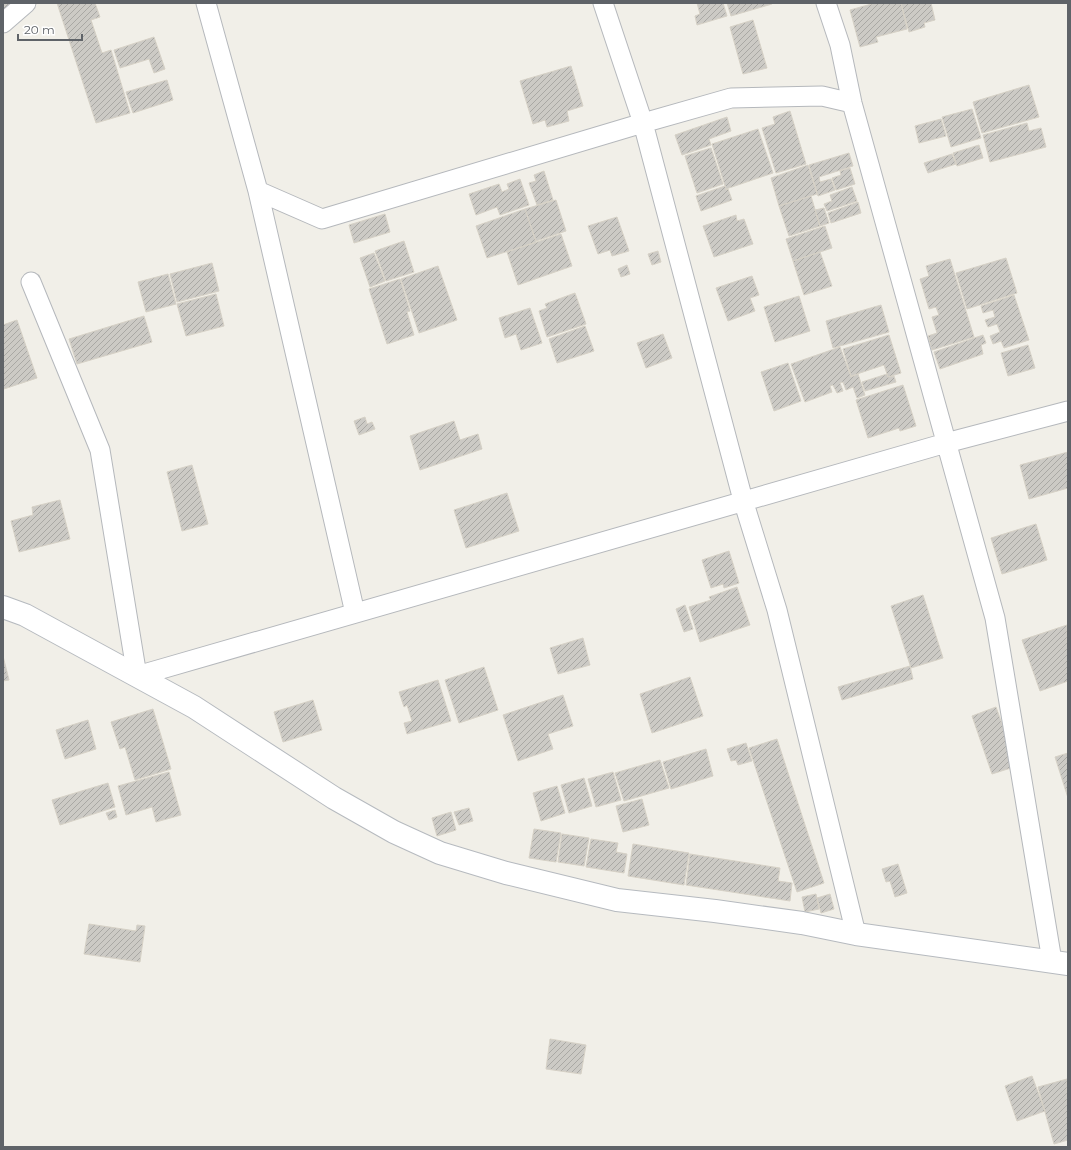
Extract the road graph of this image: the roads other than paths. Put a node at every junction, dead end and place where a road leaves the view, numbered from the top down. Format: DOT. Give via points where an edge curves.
graph roads {
  1 [pos="26,3"];
  2 [pos="206,3"];
  3 [pos="603,3"];
  4 [pos="826,3"];
  5 [pos="3,23"];
  6 [pos="852,103"];
  7 [pos="643,123"];
  8 [pos="258,190"];
  9 [pos="31,282"];
  10 [pos="1068,411"];
  11 [pos="946,442"];
  12 [pos="743,500"];
  13 [pos="3,607"];
  14 [pos="355,612"];
  15 [pos="137,676"];
  16 [pos="856,934"];
  17 [pos="1060,963"];
  1 -- 5 [label="street"];
  2 -- 8 [label="street"];
  3 -- 7 [label="street"];
  4 -- 6 [label="street" via="840,45"];
  6 -- 7 [label="street" via="822,96 730,98"];
  6 -- 11 [label="street"];
  7 -- 8 [label="street" via="322,219"];
  7 -- 12 [label="street"];
  8 -- 14 [label="street"];
  9 -- 15 [label="street" via="100,450"];
  10 -- 11 [label="street"];
  11 -- 12 [label="street"];
  11 -- 17 [label="street" via="995,618"];
  12 -- 14 [label="street"];
  12 -- 16 [label="street" via="777,610"];
  13 -- 15 [label="street" via="25,614"];
  14 -- 15 [label="street"];
  15 -- 16 [label="street" via="194,708 334,798 394,832 440,853 617,900 802,923"];
  16 -- 17 [label="street"];
}
